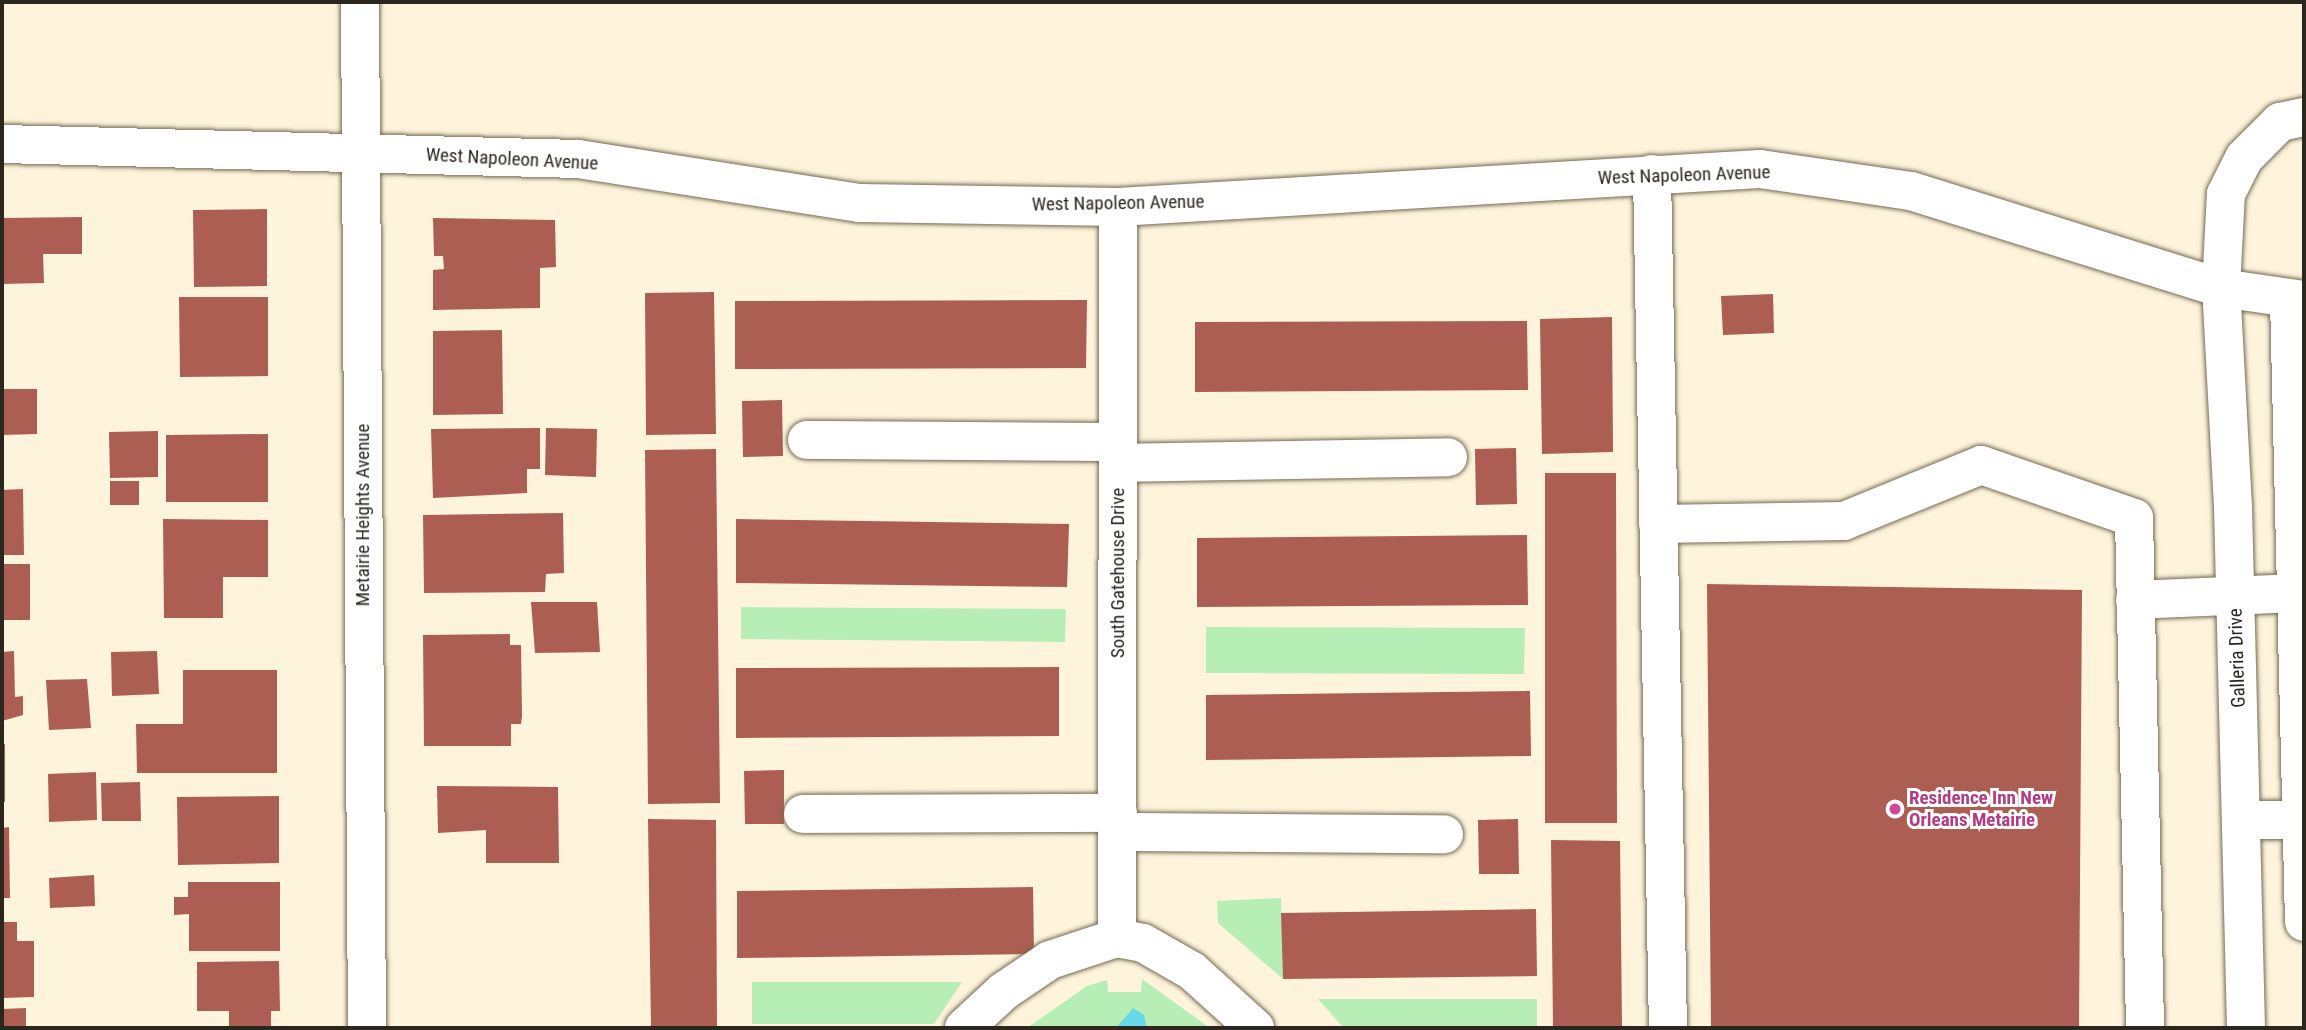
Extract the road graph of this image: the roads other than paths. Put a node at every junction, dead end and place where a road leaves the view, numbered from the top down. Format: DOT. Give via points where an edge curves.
graph roads {
  1 [pos="360,2"];
  2 [pos="2304,117"];
  3 [pos="2,144"];
  4 [pos="361,152"];
  5 [pos="1652,174"];
  6 [pos="1118,207"];
  7 [pos="2221,288"];
  8 [pos="2297,300"];
  9 [pos="807,440"];
  10 [pos="1118,453"];
  11 [pos="1448,457"];
  12 [pos="1658,524"];
  13 [pos="2296,593"];
  14 [pos="2236,596"];
  15 [pos="2135,600"];
  16 [pos="803,814"];
  17 [pos="2242,820"];
  18 [pos="2304,820"];
  19 [pos="1117,823"];
  20 [pos="1444,834"];
  21 [pos="2304,922"];
  22 [pos="1117,938"];
  23 [pos="367,1028"];
  24 [pos="964,1028"];
  25 [pos="1255,1028"];
  26 [pos="1668,1028"];
  27 [pos="2144,1028"];
  28 [pos="2246,1028"];
  1 -- 4 [label="street, Metairie Heights Avenue"];
  2 -- 7 [label="street" via="2280,122 2244,158 2226,194"];
  3 -- 4 [label="street, West Napoleon Avenue"];
  4 -- 6 [label="street, West Napoleon Avenue" via="578,159 860,203"];
  4 -- 23 [label="street, Metairie Heights Avenue"];
  5 -- 6 [label="street, West Napoleon Avenue"];
  5 -- 7 [label="street, West Napoleon Avenue" via="1760,169 1911,191"];
  5 -- 12 [label="street"];
  6 -- 10 [label="street, South Gatehouse Drive"];
  7 -- 8 [label="street, West Napoleon Avenue"];
  7 -- 14 [label="street, Galleria Drive"];
  8 -- 13 [label="street"];
  9 -- 10 [label="street"];
  10 -- 11 [label="street"];
  10 -- 19 [label="street, South Gatehouse Drive"];
  12 -- 15 [label="street" via="1844,520 1980,465 2134,518"];
  12 -- 26 [label="street"];
  13 -- 14 [label="street"];
  13 -- 18 [label="street"];
  14 -- 15 [label="street"];
  14 -- 17 [label="street, Galleria Drive"];
  15 -- 27 [label="street"];
  16 -- 19 [label="street"];
  17 -- 18 [label="street"];
  17 -- 28 [label="street, Galleria Drive"];
  18 -- 21 [label="street"];
  19 -- 20 [label="street"];
  19 -- 22 [label="street, South Gatehouse Drive"];
  22 -- 24 [label="street" via="1050,960 1004,991"];
  22 -- 25 [label="street" via="1143,943 1192,971"];
}
